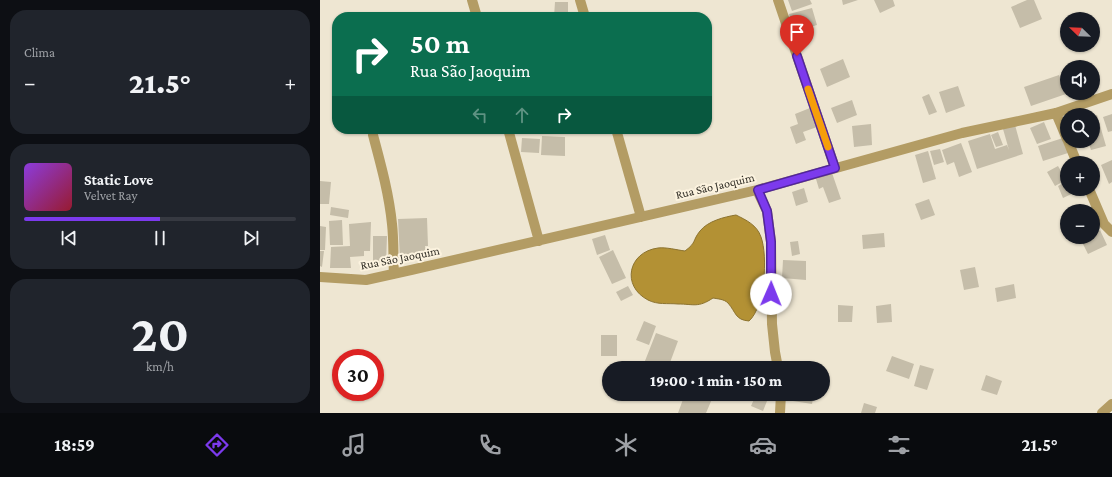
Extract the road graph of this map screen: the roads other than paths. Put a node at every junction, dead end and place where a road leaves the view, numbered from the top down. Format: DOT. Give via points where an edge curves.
graph roads {
  1 [pos="472,0"];
  2 [pos="580,0"];
  3 [pos="778,0"];
  4 [pos="475,12"];
  5 [pos="584,12"];
  6 [pos="1112,94"];
  7 [pos="1056,113"];
  8 [pos="1060,122"];
  9 [pos="509,134"];
  10 [pos="617,134"];
  11 [pos="373,136"];
  12 [pos="835,168"];
  13 [pos="758,190"];
  14 [pos="1092,196"];
  15 [pos="641,217"];
  16 [pos="1112,232"];
  17 [pos="539,241"];
  18 [pos="394,274"];
  19 [pos="320,277"];
  20 [pos="777,361"];
  21 [pos="781,401"];
  22 [pos="1112,404"];
  23 [pos="780,413"];
  24 [pos="1102,413"];
  1 -- 4 [label="street"];
  2 -- 5 [label="street"];
  3 -- 12 [label="street"];
  6 -- 7 [label="street, Rua São Jaoquim"];
  7 -- 8 [label="street"];
  7 -- 12 [label="street, Rua São Jaoquim" via="962,133"];
  9 -- 17 [label="street"];
  10 -- 15 [label="street"];
  11 -- 18 [label="street" via="390,210"];
  12 -- 13 [label="street, Rua São Jaoquim"];
  13 -- 15 [label="street, Rua São Jaoquim"];
  13 -- 20 [label="street" via="767,211 771,242 772,324"];
  14 -- 16 [label="street" via="1104,224"];
  15 -- 17 [label="street, Rua São Jaoquim"];
  17 -- 18 [label="street, Rua São Jaoquim"];
  18 -- 19 [label="street, Rua São Jaoquim" via="366,280"];
  21 -- 23 [label="street"];
  22 -- 24 [label="street"];
}
